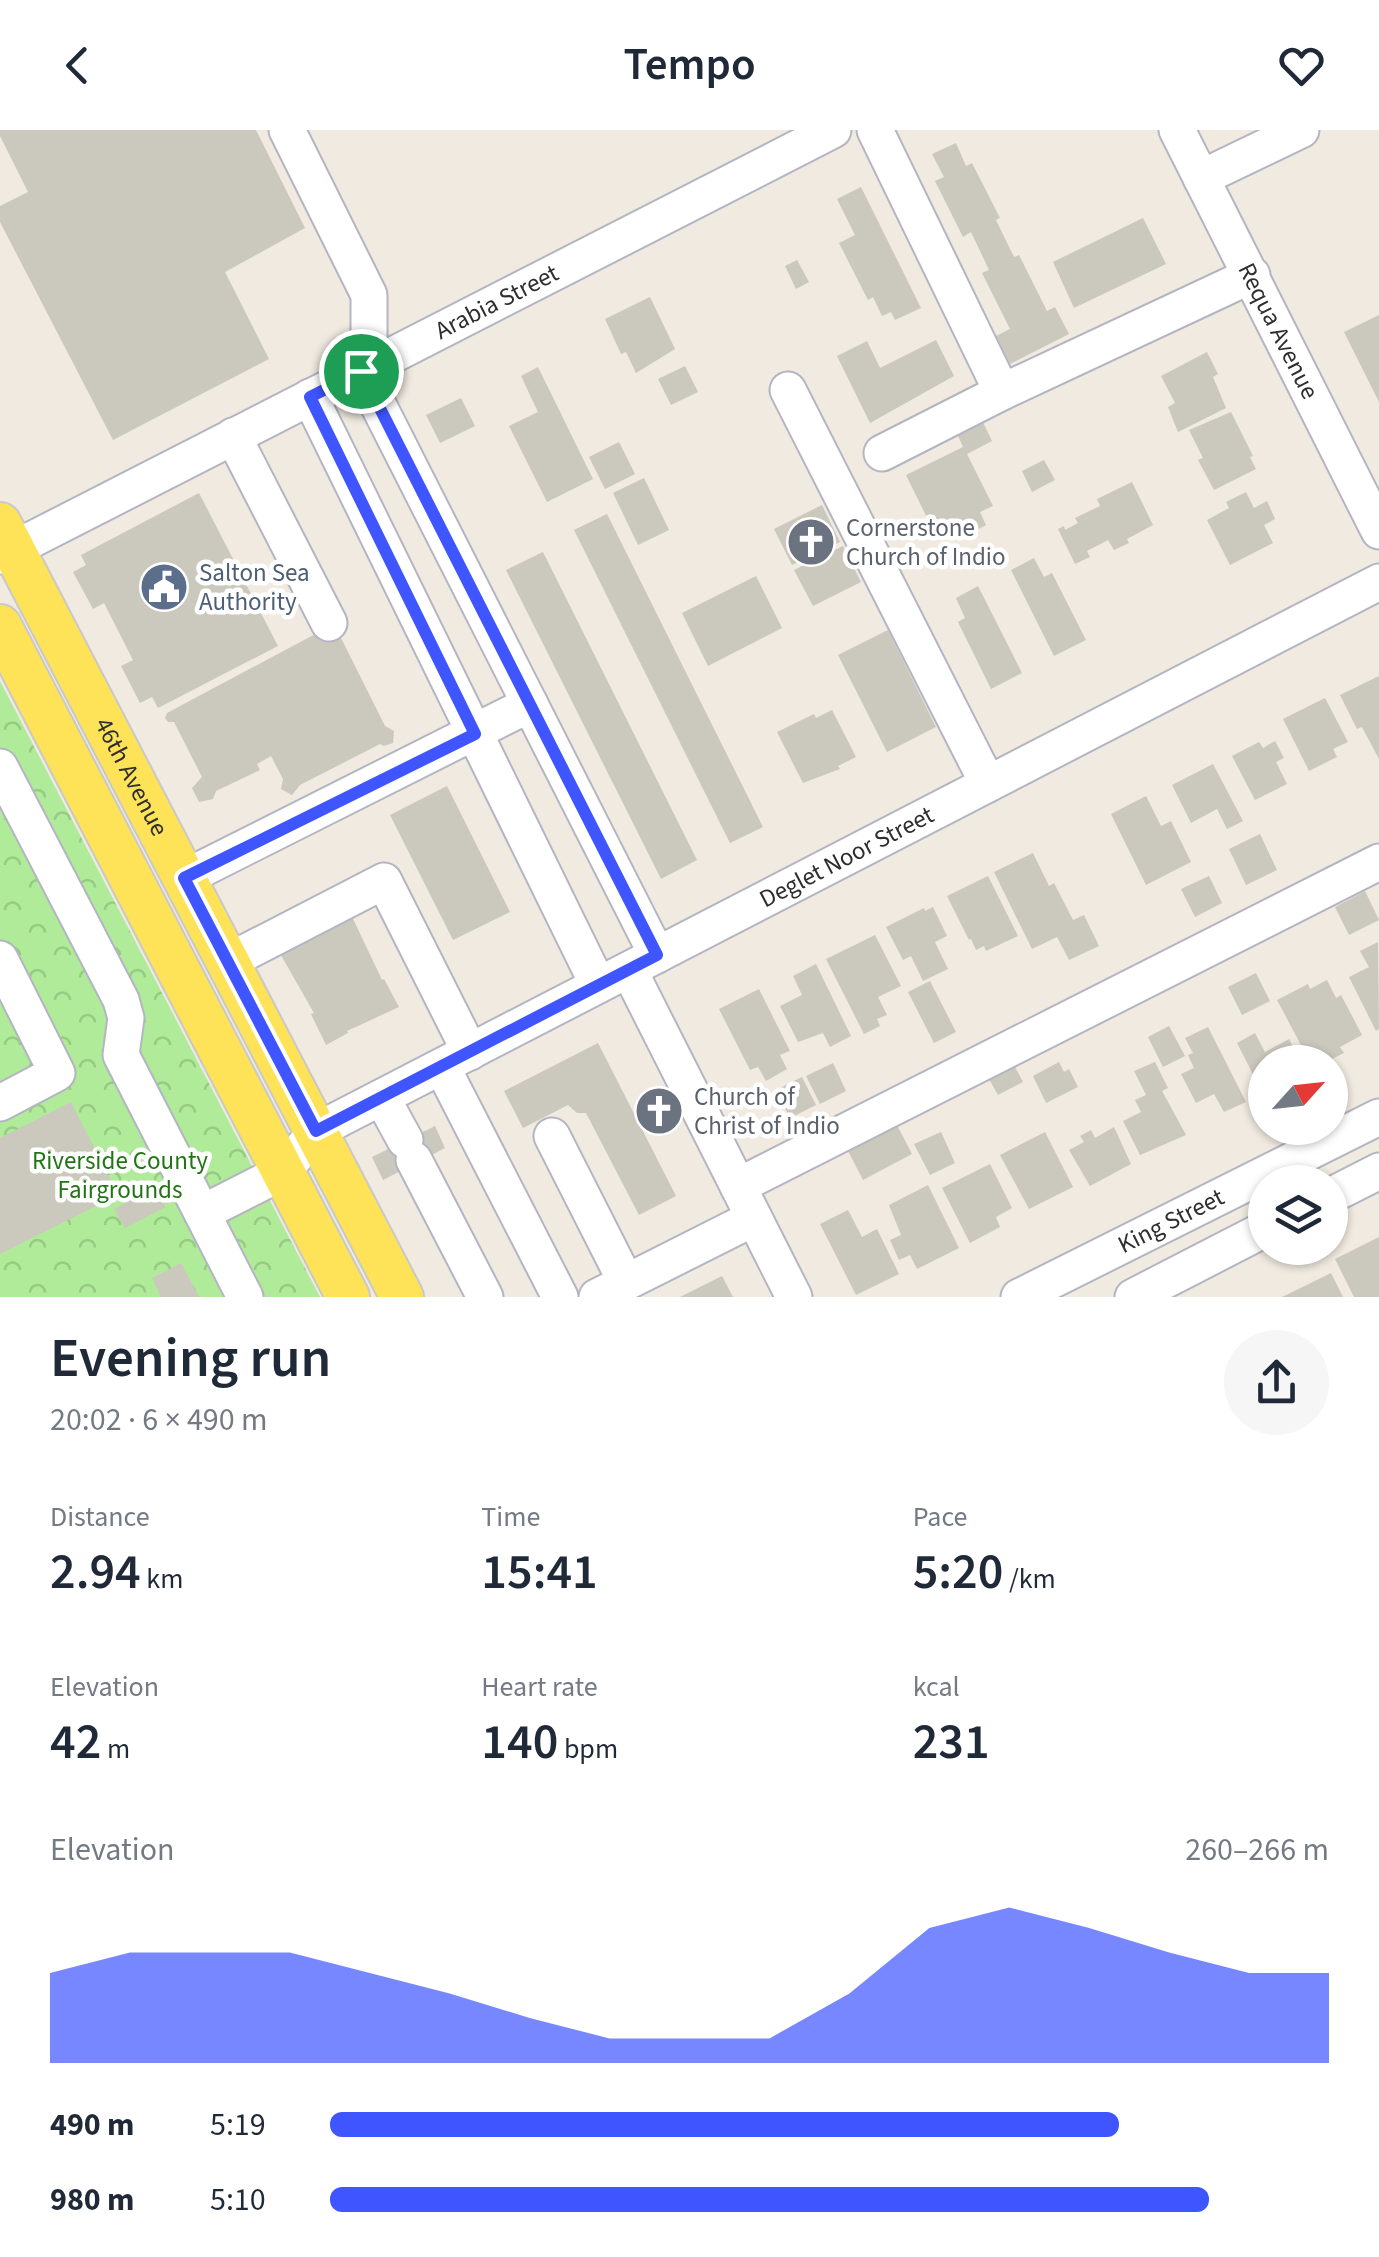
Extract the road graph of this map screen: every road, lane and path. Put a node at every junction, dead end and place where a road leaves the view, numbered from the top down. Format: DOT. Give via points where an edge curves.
graph roads {
  1 [pos="287,130"];
  2 [pos="833,130"];
  3 [pos="875,130"];
  4 [pos="1177,130"];
  5 [pos="1301,130"];
  6 [pos="1201,178"];
  7 [pos="1252,275"];
  8 [pos="365,369"];
  9 [pos="788,390"];
  10 [pos="1002,392"];
  11 [pos="310,397"];
  12 [pos="233,436"];
  13 [pos="882,453"];
  14 [pos="1379,531"];
  15 [pos="4,543"];
  16 [pos="1379,582"];
  17 [pos="329,623"];
  18 [pos="0,626"];
  19 [pos="530,704"];
  20 [pos="475,734"];
  21 [pos="0,767"];
  22 [pos="988,784"];
  23 [pos="1379,862"];
  24 [pos="184,878"];
  25 [pos="0,959"];
  26 [pos="228,962"];
  27 [pos="628,970"];
  28 [pos="9,1001"];
  29 [pos="456,1059"];
  30 [pos="382,1098"];
  31 [pos="0,1103"];
  32 [pos="1379,1117"];
  33 [pos="316,1131"];
  34 [pos="552,1136"];
  35 [pos="1379,1171"];
  36 [pos="283,1172"];
  37 [pos="738,1186"];
  38 [pos="1348,1187"];
  39 [pos="202,1213"];
  40 [pos="754,1218"];
  41 [pos="1248,1238"];
  42 [pos="612,1290"];
  43 [pos="337,1293"];
  44 [pos="554,1295"];
  45 [pos="245,1297"];
  46 [pos="402,1297"];
  47 [pos="485,1297"];
  48 [pos="794,1297"];
  49 [pos="1019,1297"];
  50 [pos="1133,1297"];
  1 -- 8 [label="street" via="370,295"];
  2 -- 8 [label="street, Arabia Street"];
  3 -- 10 [label="street"];
  4 -- 6 [label="street, Requa Avenue"];
  5 -- 6 [label="street"];
  6 -- 7 [label="street, Requa Avenue"];
  7 -- 10 [label="street"];
  7 -- 14 [label="street, Requa Avenue"];
  8 -- 11 [label="street, Arabia Street"];
  8 -- 19 [label="street"];
  9 -- 22 [label="street"];
  10 -- 13 [label="street"];
  11 -- 12 [label="street, Arabia Street"];
  11 -- 20 [label="street"];
  12 -- 15 [label="street, Arabia Street"];
  12 -- 17 [label="street"];
  15 -- 24 [label="main road, 46th Avenue"];
  16 -- 22 [label="street, Deglet Noor Street"];
  18 -- 36 [label="main road, 46th Avenue"];
  19 -- 20 [label="street"];
  19 -- 27 [label="street"];
  20 -- 24 [label="street"];
  20 -- 27 [label="street"];
  21 -- 39 [label="street" via="121,1000 121,1055"];
  22 -- 27 [label="street, Deglet Noor Street"];
  23 -- 37 [label="street"];
  24 -- 26 [label="main road, 46th Avenue"];
  25 -- 28 [label="street"];
  26 -- 29 [label="street" via="384,881"];
  26 -- 33 [label="main road, 46th Avenue"];
  27 -- 29 [label="street, Deglet Noor Street"];
  27 -- 37 [label="street"];
  28 -- 31 [label="street" via="57,1073"];
  29 -- 30 [label="street, Deglet Noor Street"];
  29 -- 44 [label="street"];
  30 -- 33 [label="street, Deglet Noor Street"];
  30 -- 47 [label="street"];
  32 -- 49 [label="street, King Street"];
  33 -- 36 [label="street"];
  33 -- 46 [label="main road, 46th Avenue"];
  34 -- 42 [label="street"];
  35 -- 38 [label="street"];
  36 -- 39 [label="street"];
  36 -- 43 [label="main road, 46th Avenue"];
  37 -- 40 [label="street"];
  39 -- 45 [label="street"];
  40 -- 42 [label="street"];
  40 -- 48 [label="street"];
  41 -- 50 [label="street, King Street"];
}
